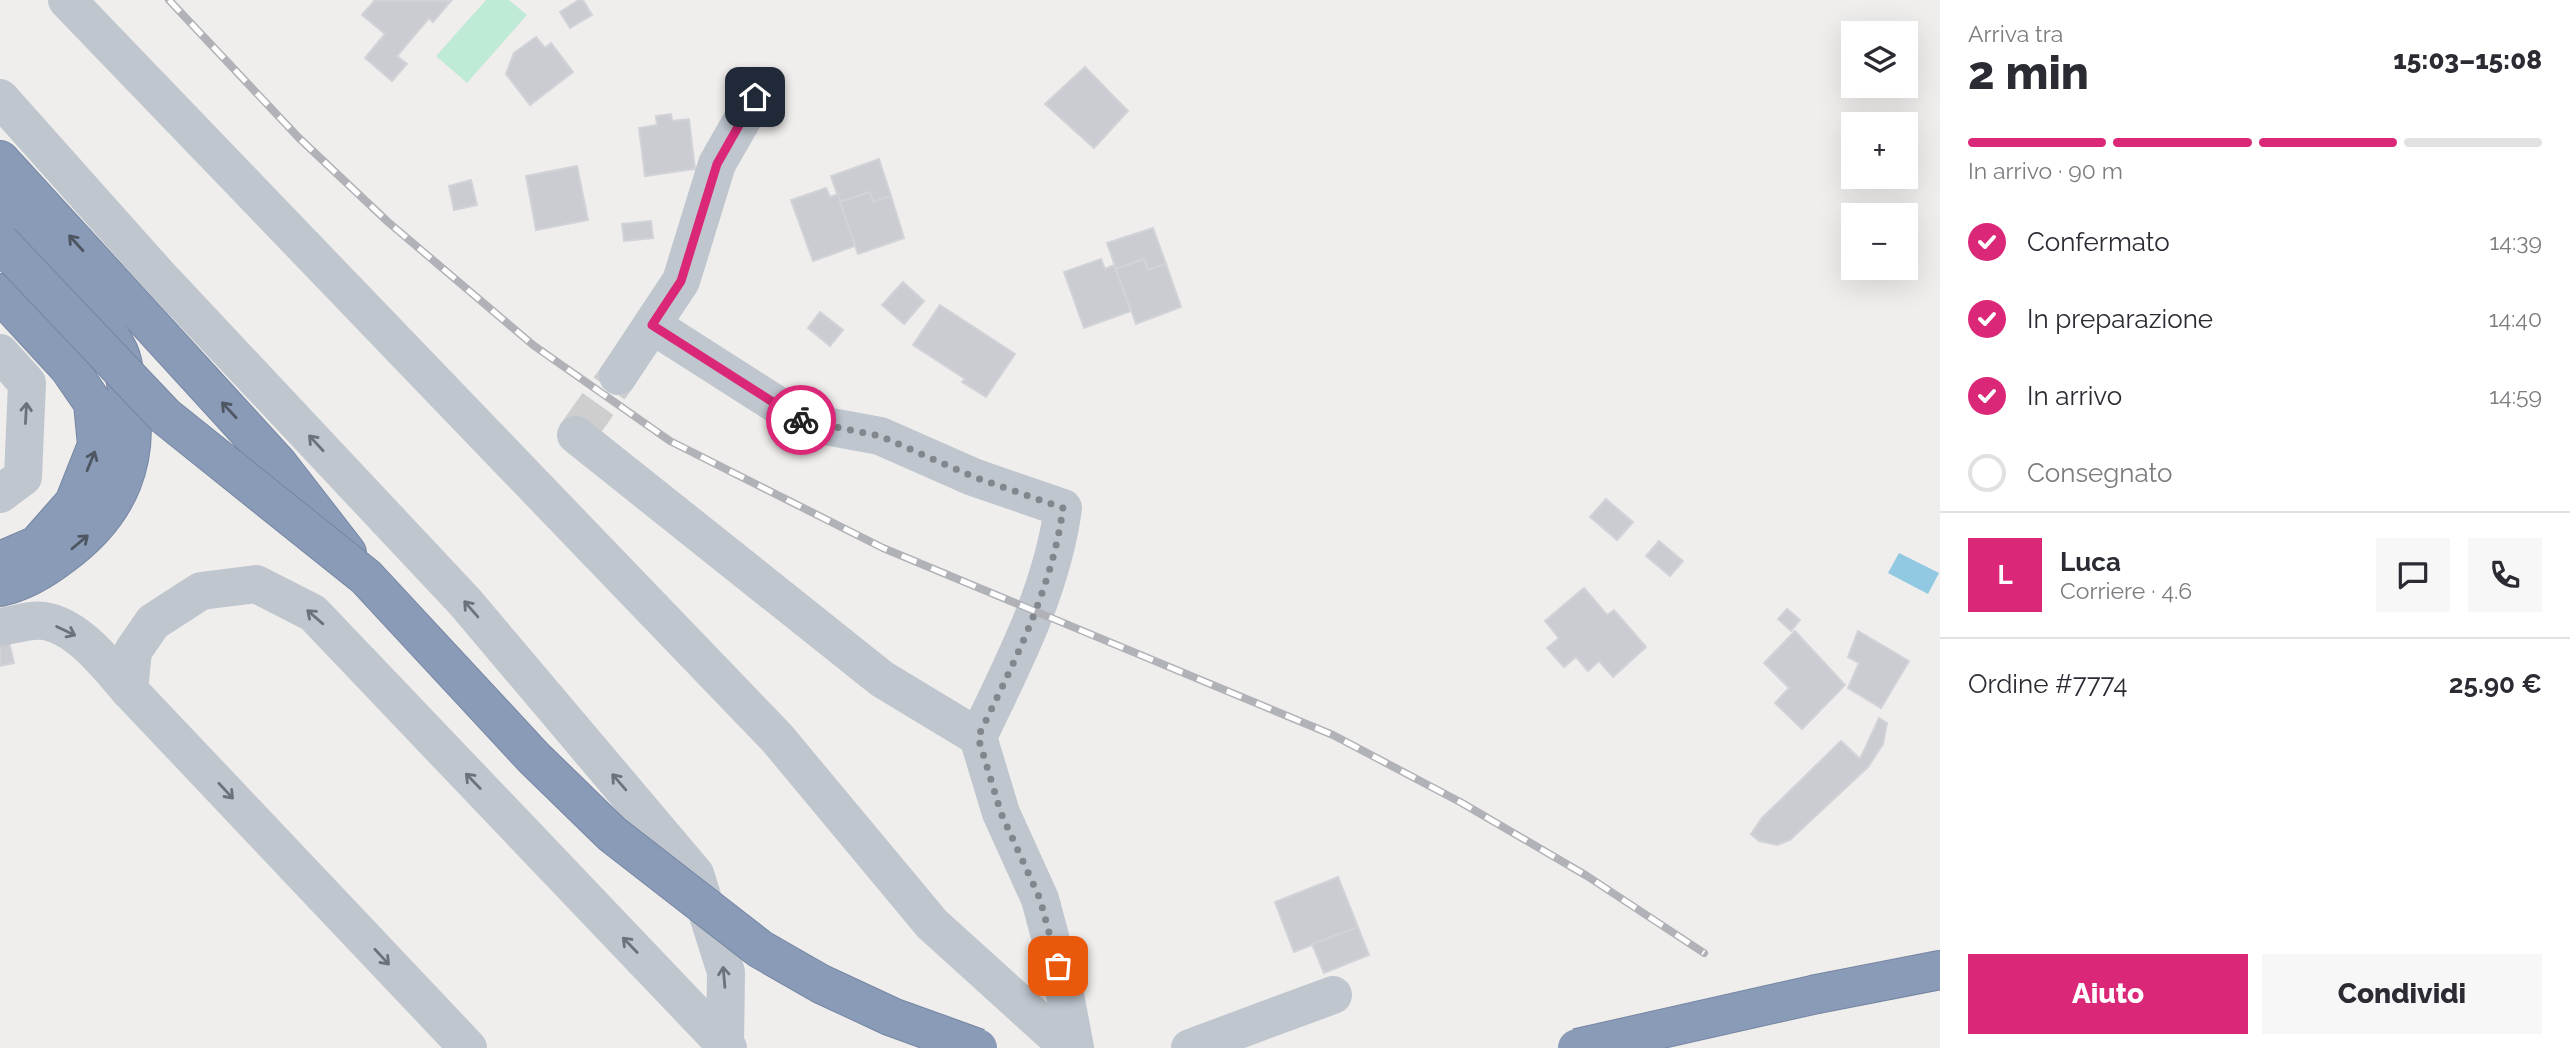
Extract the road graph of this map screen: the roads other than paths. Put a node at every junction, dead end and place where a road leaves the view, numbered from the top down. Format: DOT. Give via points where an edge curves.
graph roads {
  1 [pos="67,0"];
  2 [pos="755,97"];
  3 [pos="0,98"];
  4 [pos="0,160"];
  5 [pos="0,208"];
  6 [pos="0,242"];
  7 [pos="0,293"];
  8 [pos="652,325"];
  9 [pos="0,353"];
  10 [pos="618,376"];
  11 [pos="576,435"];
  12 [pos="0,495"];
  13 [pos="0,561"];
  14 [pos="366,577"];
  15 [pos="0,587"];
  16 [pos="0,627"];
  17 [pos="129,690"];
  18 [pos="978,737"];
  19 [pos="1940,970"];
  20 [pos="1333,995"];
  21 [pos="726,1047"];
  22 [pos="468,1048"];
  23 [pos="978,1048"];
  24 [pos="1069,1048"];
  25 [pos="1076,1048"];
  26 [pos="1190,1048"];
  27 [pos="1577,1048"];
  1 -- 24 [label="street" via="777,738 932,924"];
  2 -- 8 [label="street" via="717,164 681,281"];
  21 -- 3 [label="street, one-way" via="726,972 695,874 465,602 157,274"];
  14 -- 4 [label="highway, one-way, bridge" via="278,464"];
  15 -- 5 [label="highway, one-way" via="38,573 97,527 117,495 132,454 132,422 120,354 85,304"];
  6 -- 14 [label="highway, bridge" via="165,416"];
  13 -- 7 [label="highway, one-way" via="37,545 74,503 97,445 93,403 69,368"];
  8 -- 10 [label="street"];
  8 -- 18 [label="street" via="804,422 880,436 974,477 1063,508 1058,544 1042,593"];
  12 -- 9 [label="street, one-way" via="23,477 27,383"];
  11 -- 18 [label="street" via="883,678"];
  14 -- 23 [label="highway, bridge" via="534,758 612,834 676,887 760,949 821,984 892,1017"];
  16 -- 17 [label="street, one-way" via="45,621 75,635"];
  21 -- 17 [label="street, one-way" via="313,612 256,584 201,591 153,622 133,651"];
  17 -- 22 [label="street, one-way"];
  18 -- 25 [label="street" via="1001,813 1040,899"];
  19 -- 27 [label="highway, bridge"];
  20 -- 26 [label="street"];
}
